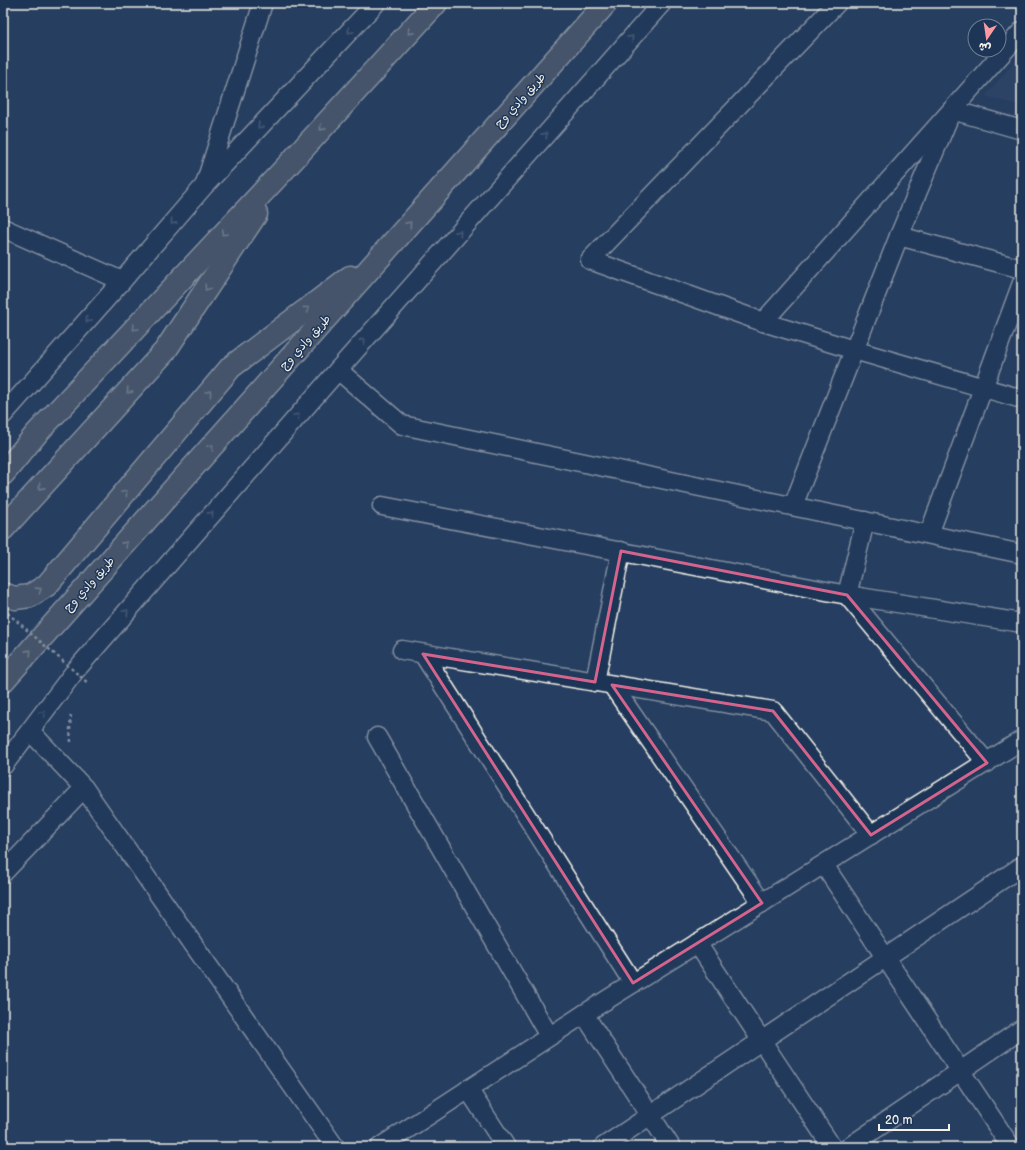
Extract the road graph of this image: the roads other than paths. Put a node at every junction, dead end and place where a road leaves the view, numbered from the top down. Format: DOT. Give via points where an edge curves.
graph roads {
  1 [pos="263,3"];
  2 [pos="376,3"];
  3 [pos="436,3"];
  4 [pos="606,3"];
  5 [pos="662,3"];
  6 [pos="837,3"];
  7 [pos="1022,31"];
  8 [pos="952,110"];
  9 [pos="1022,130"];
  10 [pos="291,162"];
  11 [pos="204,186"];
  12 [pos="3,228"];
  13 [pos="899,236"];
  14 [pos="389,247"];
  15 [pos="1022,269"];
  16 [pos="122,281"];
  17 [pos="1022,283"];
  18 [pos="763,322"];
  19 [pos="854,350"];
  20 [pos="338,370"];
  21 [pos="983,388"];
  22 [pos="1022,399"];
  23 [pos="3,415"];
  24 [pos="3,474"];
  25 [pos="382,506"];
  26 [pos="793,506"];
  27 [pos="865,521"];
  28 [pos="3,529"];
  29 [pos="929,534"];
  30 [pos="621,552"];
  31 [pos="1022,554"];
  32 [pos="3,594"];
  33 [pos="848,596"];
  34 [pos="1022,623"];
  35 [pos="402,650"];
  36 [pos="423,654"];
  37 [pos="3,681"];
  38 [pos="604,683"];
  39 [pos="30,731"];
  40 [pos="377,737"];
  41 [pos="1022,740"];
  42 [pos="987,763"];
  43 [pos="3,766"];
  44 [pos="84,788"];
  45 [pos="871,835"];
  46 [pos="824,864"];
  47 [pos="1022,866"];
  48 [pos="3,873"];
  49 [pos="762,903"];
  50 [pos="696,944"];
  51 [pos="886,958"];
  52 [pos="633,983"];
  53 [pos="584,1014"];
  54 [pos="1022,1029"];
  55 [pos="549,1036"];
  56 [pos="761,1041"];
  57 [pos="961,1071"];
  58 [pos="468,1089"];
  59 [pos="650,1115"];
  60 [pos="335,1147"];
  61 [pos="380,1147"];
  62 [pos="506,1147"];
  63 [pos="603,1147"];
  64 [pos="671,1147"];
  65 [pos="832,1147"];
  66 [pos="849,1147"];
  67 [pos="1011,1147"];
  1 -- 11 [label="street"];
  2 -- 11 [label="street, one-way"];
  3 -- 10 [label="main road, one-way"];
  14 -- 4 [label="main road, طريق وادي وج, one-way"];
  20 -- 5 [label="street, one-way"];
  6 -- 18 [label="street" via="590,260"];
  7 -- 8 [label="street"];
  8 -- 9 [label="street"];
  8 -- 13 [label="street"];
  8 -- 18 [label="street"];
  10 -- 24 [label="main road, one-way" via="37,433"];
  10 -- 28 [label="main road, one-way" via="165,351"];
  11 -- 16 [label="street, one-way"];
  12 -- 16 [label="street"];
  13 -- 15 [label="street"];
  13 -- 19 [label="street"];
  32 -- 14 [label="main road, one-way" via="15,598 30,596 47,585 231,367"];
  37 -- 14 [label="main road, طريق وادي وج, one-way"];
  16 -- 23 [label="street, one-way"];
  17 -- 21 [label="street"];
  18 -- 19 [label="street"];
  19 -- 21 [label="street"];
  19 -- 26 [label="street"];
  20 -- 26 [label="street" via="402,425"];
  39 -- 20 [label="street, one-way" via="75,670"];
  21 -- 22 [label="street"];
  21 -- 29 [label="street"];
  25 -- 30 [label="street"];
  26 -- 27 [label="street"];
  27 -- 29 [label="street"];
  27 -- 33 [label="street"];
  29 -- 31 [label="street"];
  30 -- 33 [label="street"];
  30 -- 38 [label="street"];
  33 -- 34 [label="street"];
  33 -- 42 [label="street"];
  35 -- 36 [label="street"];
  36 -- 38 [label="street"];
  36 -- 52 [label="street"];
  38 -- 45 [label="street" via="773,711"];
  38 -- 49 [label="street"];
  39 -- 43 [label="street"];
  39 -- 44 [label="street"];
  40 -- 55 [label="street"];
  41 -- 42 [label="street"];
  42 -- 45 [label="street"];
  44 -- 48 [label="street"];
  44 -- 60 [label="street"];
  45 -- 46 [label="street"];
  46 -- 49 [label="street"];
  46 -- 51 [label="street"];
  47 -- 51 [label="street"];
  49 -- 50 [label="street"];
  50 -- 52 [label="street"];
  50 -- 56 [label="street"];
  51 -- 56 [label="street"];
  51 -- 57 [label="street"];
  52 -- 53 [label="street"];
  53 -- 55 [label="street"];
  53 -- 59 [label="street"];
  54 -- 57 [label="street"];
  55 -- 58 [label="street"];
  56 -- 59 [label="street"];
  56 -- 65 [label="street"];
  57 -- 66 [label="street"];
  57 -- 67 [label="street"];
  58 -- 61 [label="street"];
  58 -- 62 [label="street"];
  59 -- 63 [label="street"];
  59 -- 64 [label="street"];
}
